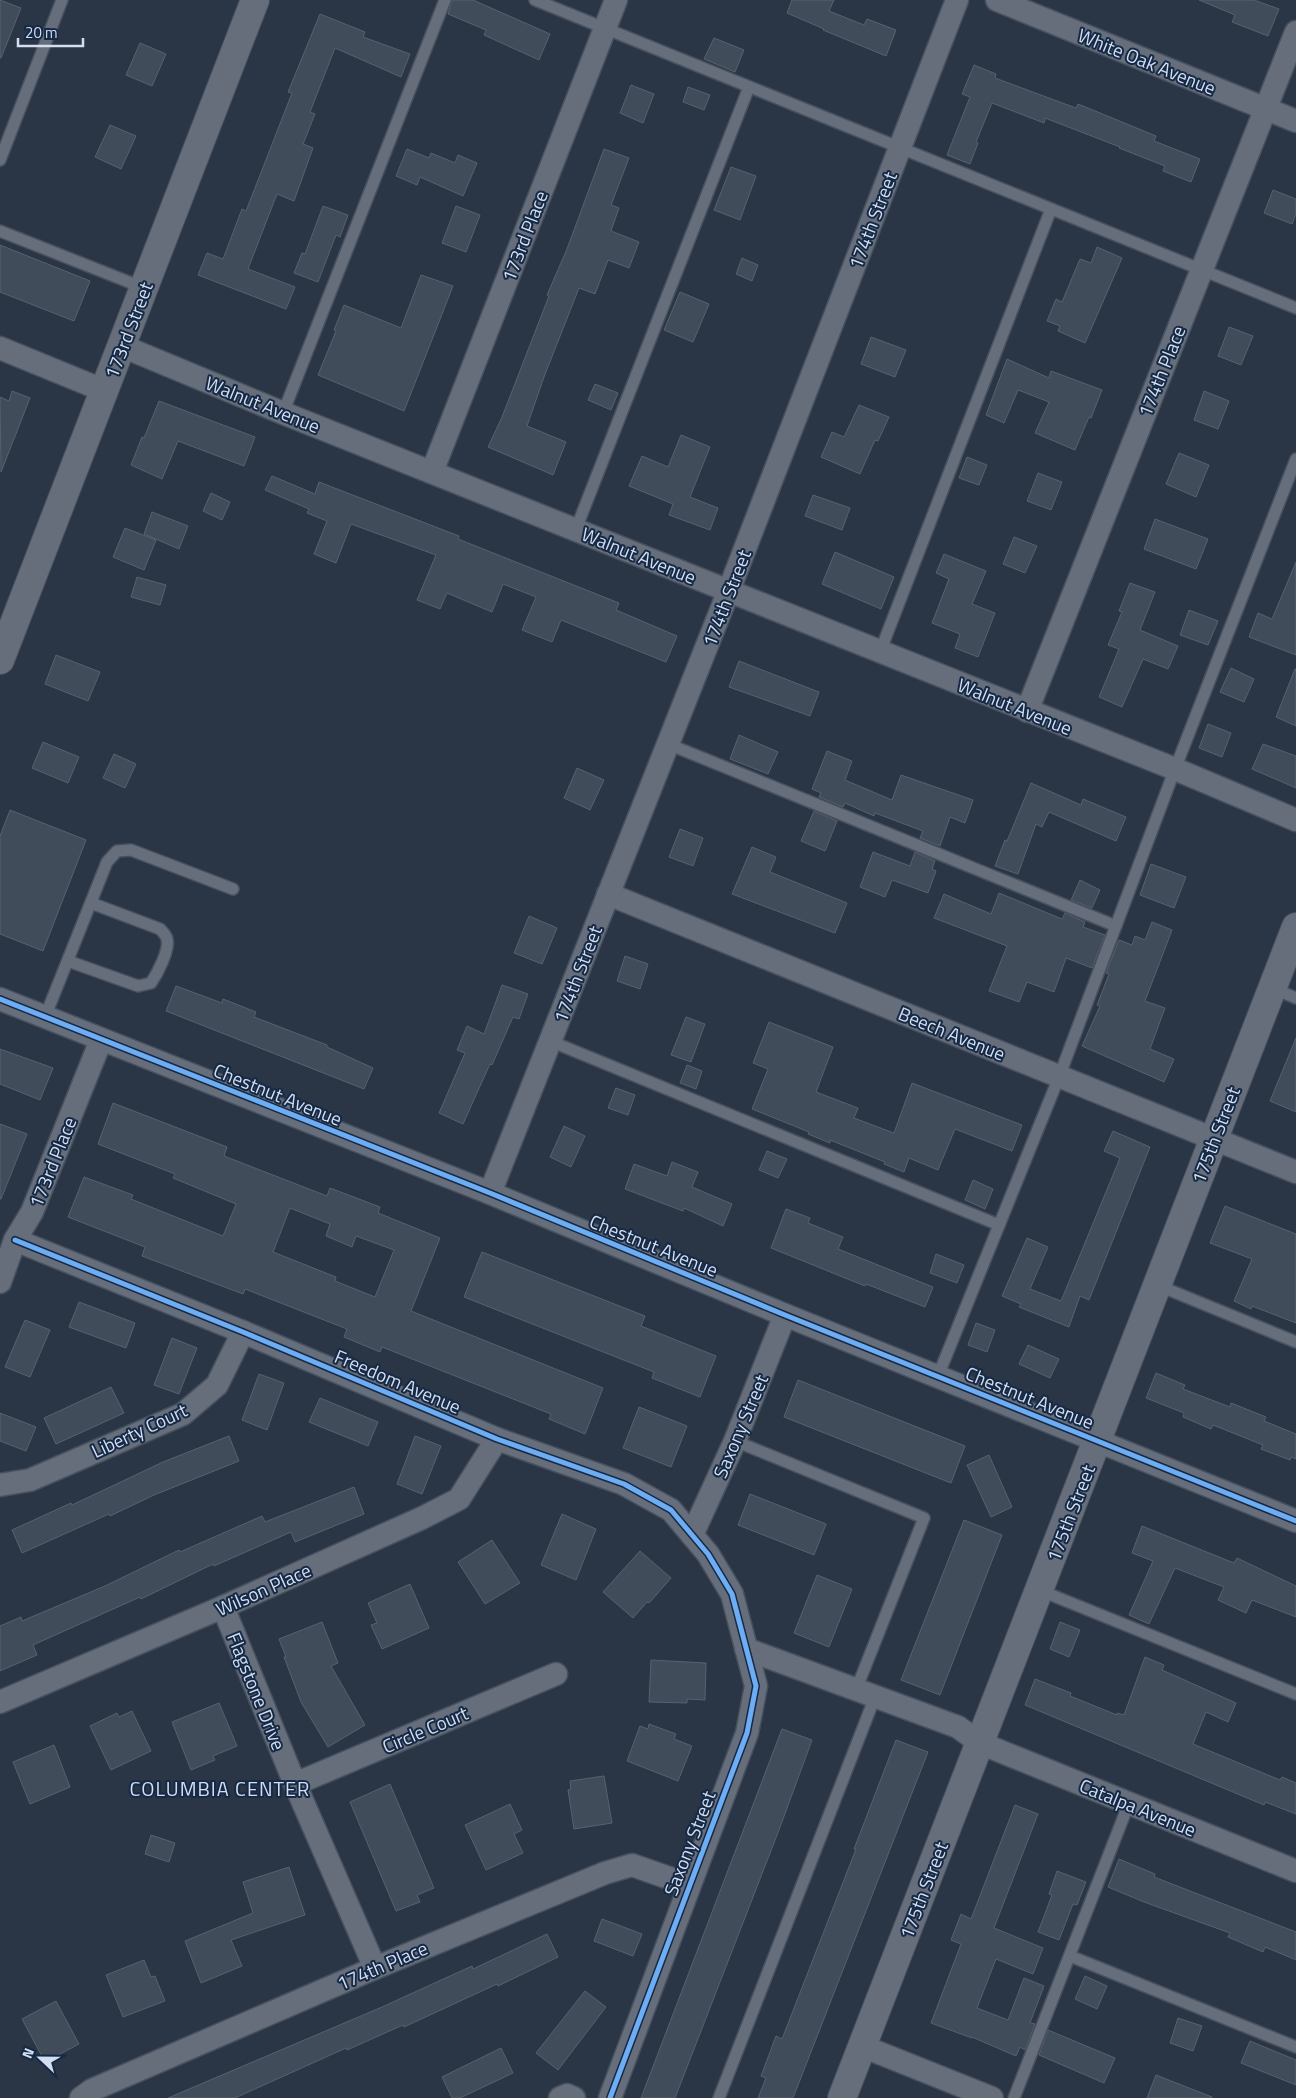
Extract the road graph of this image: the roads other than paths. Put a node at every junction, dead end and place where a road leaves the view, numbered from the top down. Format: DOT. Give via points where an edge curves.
graph roads {
  1 [pos="62,0"];
  2 [pos="255,0"];
  3 [pos="445,0"];
  4 [pos="536,0"];
  5 [pos="616,0"];
  6 [pos="957,0"];
  7 [pos="997,0"];
  8 [pos="605,28"];
  9 [pos="1296,32"];
  10 [pos="749,87"];
  11 [pos="1264,108"];
  12 [pos="1296,121"];
  13 [pos="900,148"];
  14 [pos="0,160"];
  15 [pos="1050,209"];
  16 [pos="0,231"];
  17 [pos="1200,270"];
  18 [pos="144,288"];
  19 [pos="1296,308"];
  20 [pos="122,346"];
  21 [pos="0,348"];
  22 [pos="104,391"];
  23 [pos="283,413"];
  24 [pos="1296,459"];
  25 [pos="432,472"];
  26 [pos="576,529"];
  27 [pos="729,590"];
  28 [pos="1,652"];
  29 [pos="880,652"];
  30 [pos="1026,711"];
  31 [pos="668,744"];
  32 [pos="1175,770"];
  33 [pos="1296,820"];
  34 [pos="233,889"];
  35 [pos="608,894"];
  36 [pos="91,903"];
  37 [pos="1116,926"];
  38 [pos="1296,927"];
  39 [pos="68,962"];
  40 [pos="1284,993"];
  41 [pos="0,999"];
  42 [pos="45,1017"];
  43 [pos="101,1040"];
  44 [pos="550,1041"];
  45 [pos="1059,1077"];
  46 [pos="1213,1139"];
  47 [pos="1296,1172"];
  48 [pos="490,1194"];
  49 [pos="999,1225"];
  50 [pos="16,1240"];
  51 [pos="0,1282"];
  52 [pos="1157,1285"];
  53 [pos="785,1315"];
  54 [pos="243,1332"];
  55 [pos="1296,1342"];
  56 [pos="938,1376"];
  57 [pos="498,1439"];
  58 [pos="734,1441"];
  59 [pos="1098,1442"];
  60 [pos="0,1485"];
  61 [pos="1296,1521"];
  62 [pos="692,1535"];
  63 [pos="1039,1590"];
  64 [pos="732,1594"];
  65 [pos="223,1607"];
  66 [pos="746,1649"];
  67 [pos="556,1674"];
  68 [pos="866,1693"];
  69 [pos="1296,1694"];
  70 [pos="0,1702"];
  71 [pos="980,1743"];
  72 [pos="295,1784"];
  73 [pos="1129,1803"];
  74 [pos="1296,1871"];
  75 [pos="689,1885"];
  76 [pos="1070,1956"];
  77 [pos="375,1968"];
  78 [pos="862,2046"];
  79 [pos="1296,2047"];
  80 [pos="81,2098"];
  81 [pos="560,2098"];
  82 [pos="574,2098"];
  83 [pos="610,2098"];
  84 [pos="719,2098"];
  85 [pos="842,2098"];
  86 [pos="992,2098"];
  87 [pos="1014,2098"];
  1 -- 14 [label="lane"];
  2 -- 18 [label="street, 173rd Street"];
  3 -- 23 [label="lane"];
  4 -- 8 [label="lane"];
  5 -- 8 [label="street, 173rd Place"];
  6 -- 13 [label="street, 174th Street"];
  7 -- 11 [label="street, White Oak Avenue"];
  8 -- 10 [label="lane"];
  8 -- 25 [label="street, 173rd Place"];
  9 -- 11 [label="street, 174th Place"];
  10 -- 13 [label="lane"];
  10 -- 26 [label="lane"];
  11 -- 12 [label="street, White Oak Avenue"];
  11 -- 17 [label="street, 174th Place"];
  13 -- 15 [label="lane"];
  13 -- 27 [label="street, 174th Street"];
  15 -- 17 [label="lane"];
  15 -- 29 [label="lane"];
  16 -- 18 [label="lane"];
  17 -- 19 [label="lane"];
  17 -- 30 [label="street, 174th Place"];
  18 -- 20 [label="street, 173rd Street"];
  20 -- 22 [label="street, 173rd Street"];
  20 -- 23 [label="street, Walnut Avenue"];
  21 -- 22 [label="street"];
  22 -- 28 [label="street, 173rd Street"];
  23 -- 25 [label="street, Walnut Avenue"];
  24 -- 32 [label="lane"];
  25 -- 26 [label="street, Walnut Avenue"];
  26 -- 27 [label="street, Walnut Avenue"];
  27 -- 29 [label="street, Walnut Avenue"];
  27 -- 31 [label="street, 174th Street"];
  29 -- 30 [label="street, Walnut Avenue"];
  30 -- 32 [label="street, Walnut Avenue"];
  31 -- 35 [label="street, 174th Street"];
  31 -- 37 [label="lane"];
  32 -- 33 [label="street, Walnut Avenue"];
  32 -- 37 [label="lane"];
  34 -- 36 [label="lane" via="131,850 117,850 107,862"];
  35 -- 44 [label="street, 174th Street"];
  35 -- 45 [label="street, Beech Avenue"];
  36 -- 39 [label="lane"];
  36 -- 39 [label="lane" via="160,929 168,944 159,973 151,983 138,986"];
  37 -- 45 [label="lane"];
  38 -- 40 [label="street, 175th Street"];
  39 -- 42 [label="lane"];
  40 -- 46 [label="street, 175th Street"];
  41 -- 42 [label="street, Chestnut Avenue"];
  42 -- 43 [label="street, Chestnut Avenue"];
  43 -- 48 [label="street, Chestnut Avenue"];
  43 -- 50 [label="street, 173rd Place" via="32,1212"];
  44 -- 48 [label="street, 174th Street"];
  44 -- 49 [label="lane"];
  45 -- 46 [label="street, Beech Avenue"];
  45 -- 49 [label="lane"];
  46 -- 47 [label="street, Beech Avenue"];
  46 -- 52 [label="street, 175th Street"];
  48 -- 53 [label="street, Chestnut Avenue"];
  49 -- 56 [label="lane"];
  50 -- 51 [label="street, 173rd Place"];
  50 -- 54 [label="street, Freedom Avenue"];
  52 -- 55 [label="lane"];
  52 -- 59 [label="street, 175th Street"];
  53 -- 56 [label="street, Chestnut Avenue"];
  53 -- 58 [label="street, Saxony Street"];
  54 -- 57 [label="street, Freedom Avenue"];
  54 -- 60 [label="street, Liberty Court" via="217,1385 183,1414 30,1480"];
  56 -- 59 [label="street, Chestnut Avenue"];
  57 -- 62 [label="street, Freedom Avenue" via="624,1484 671,1510"];
  57 -- 65 [label="street, Wilson Place" via="459,1499"];
  58 -- 62 [label="street, Saxony Street"];
  58 -- 68 [label="lane" via="924,1518"];
  59 -- 61 [label="street, Chestnut Avenue"];
  59 -- 63 [label="street, 175th Street"];
  62 -- 64 [label="street, Freedom Avenue" via="708,1554"];
  63 -- 69 [label="lane"];
  63 -- 71 [label="street, 175th Street"];
  64 -- 66 [label="street, Saxony Street"];
  65 -- 70 [label="street, Wilson Place"];
  65 -- 72 [label="street, Flagstone Drive"];
  66 -- 68 [label="street, Catalpa Avenue"];
  66 -- 75 [label="street, Saxony Street" via="756,1686 747,1732"];
  67 -- 72 [label="street, Circle Court"];
  68 -- 71 [label="street, Catalpa Avenue" via="958,1727"];
  68 -- 84 [label="lane"];
  71 -- 73 [label="street, Catalpa Avenue"];
  71 -- 78 [label="street, 175th Street"];
  72 -- 77 [label="street, Flagstone Drive"];
  73 -- 74 [label="street, Catalpa Avenue"];
  73 -- 76 [label="lane"];
  75 -- 77 [label="street, 174th Place" via="632,1865 604,1873"];
  75 -- 83 [label="street, Saxony Street"];
  76 -- 79 [label="lane"];
  76 -- 87 [label="lane"];
  77 -- 80 [label="street, 174th Place" via="92,2090"];
  78 -- 85 [label="street, 175th Street"];
  78 -- 86 [label="street"];
  81 -- 82 [label="street" via="567,2095"];
}
